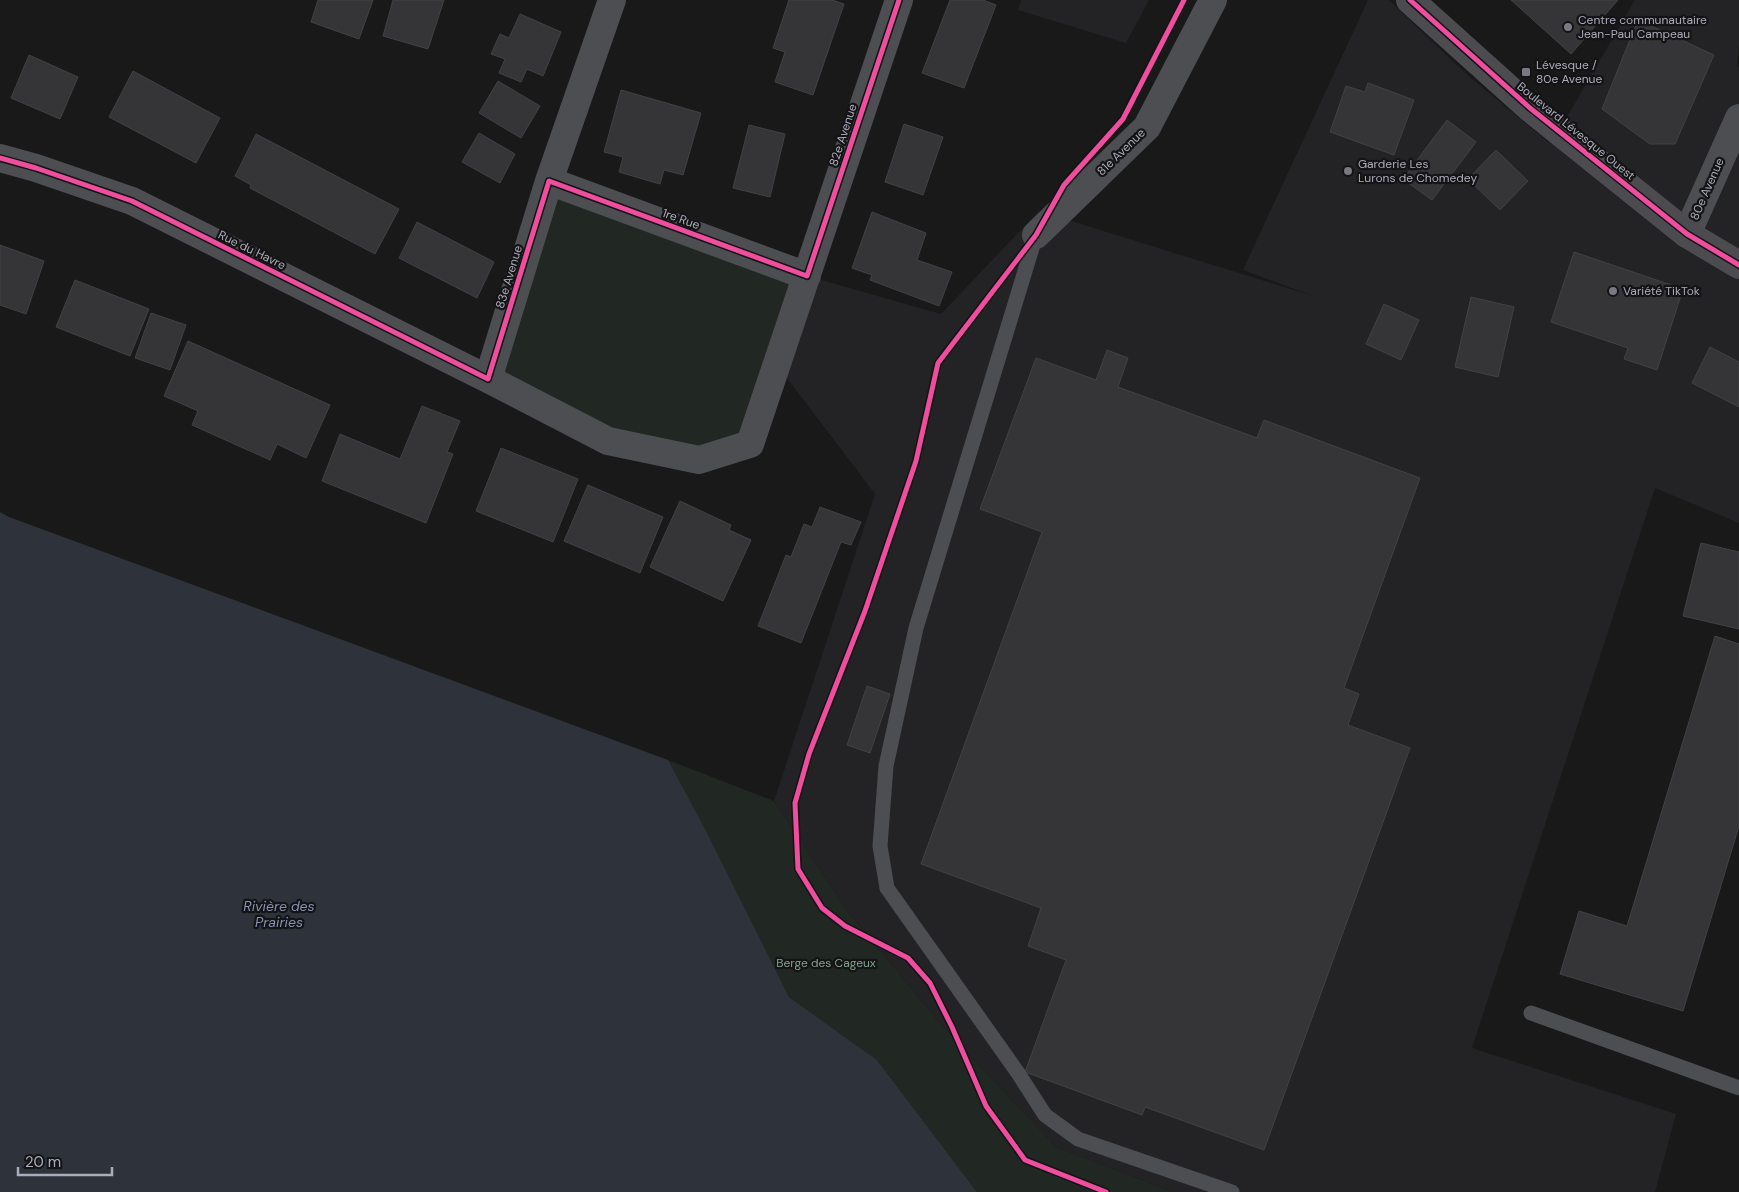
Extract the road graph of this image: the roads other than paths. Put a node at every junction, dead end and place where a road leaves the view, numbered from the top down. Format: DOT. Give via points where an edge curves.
graph roads {
  1 [pos="612,0"];
  2 [pos="899,0"];
  3 [pos="1213,0"];
  4 [pos="1410,0"];
  5 [pos="1739,118"];
  6 [pos="0,158"];
  7 [pos="549,181"];
  8 [pos="1687,234"];
  9 [pos="1036,236"];
  10 [pos="1739,265"];
  11 [pos="807,276"];
  12 [pos="488,379"];
  13 [pos="750,444"];
  14 [pos="1531,1013"];
  15 [pos="1739,1088"];
  16 [pos="1232,1192"];
  1 -- 7 [label="street, 83e Avenue"];
  2 -- 11 [label="street, 82e Avenue"];
  3 -- 9 [label="street, 81e Avenue" via="1147,127"];
  4 -- 8 [label="street, Boulevard Lévesque Ouest" via="1530,108"];
  5 -- 8 [label="street, 80e Avenue"];
  6 -- 12 [label="street, Rue du Havre" via="132,201"];
  7 -- 11 [label="street, 1re Rue"];
  7 -- 12 [label="street, 83e Avenue"];
  8 -- 10 [label="street, Boulevard Lévesque Ouest"];
  9 -- 16 [label="lane" via="916,628 886,766 880,846 887,888 997,1041 1045,1115 1078,1139"];
  11 -- 13 [label="street, 82e Avenue"];
  12 -- 13 [label="street, Rue du Havre" via="608,441 699,460"];
  14 -- 15 [label="lane"];
}
